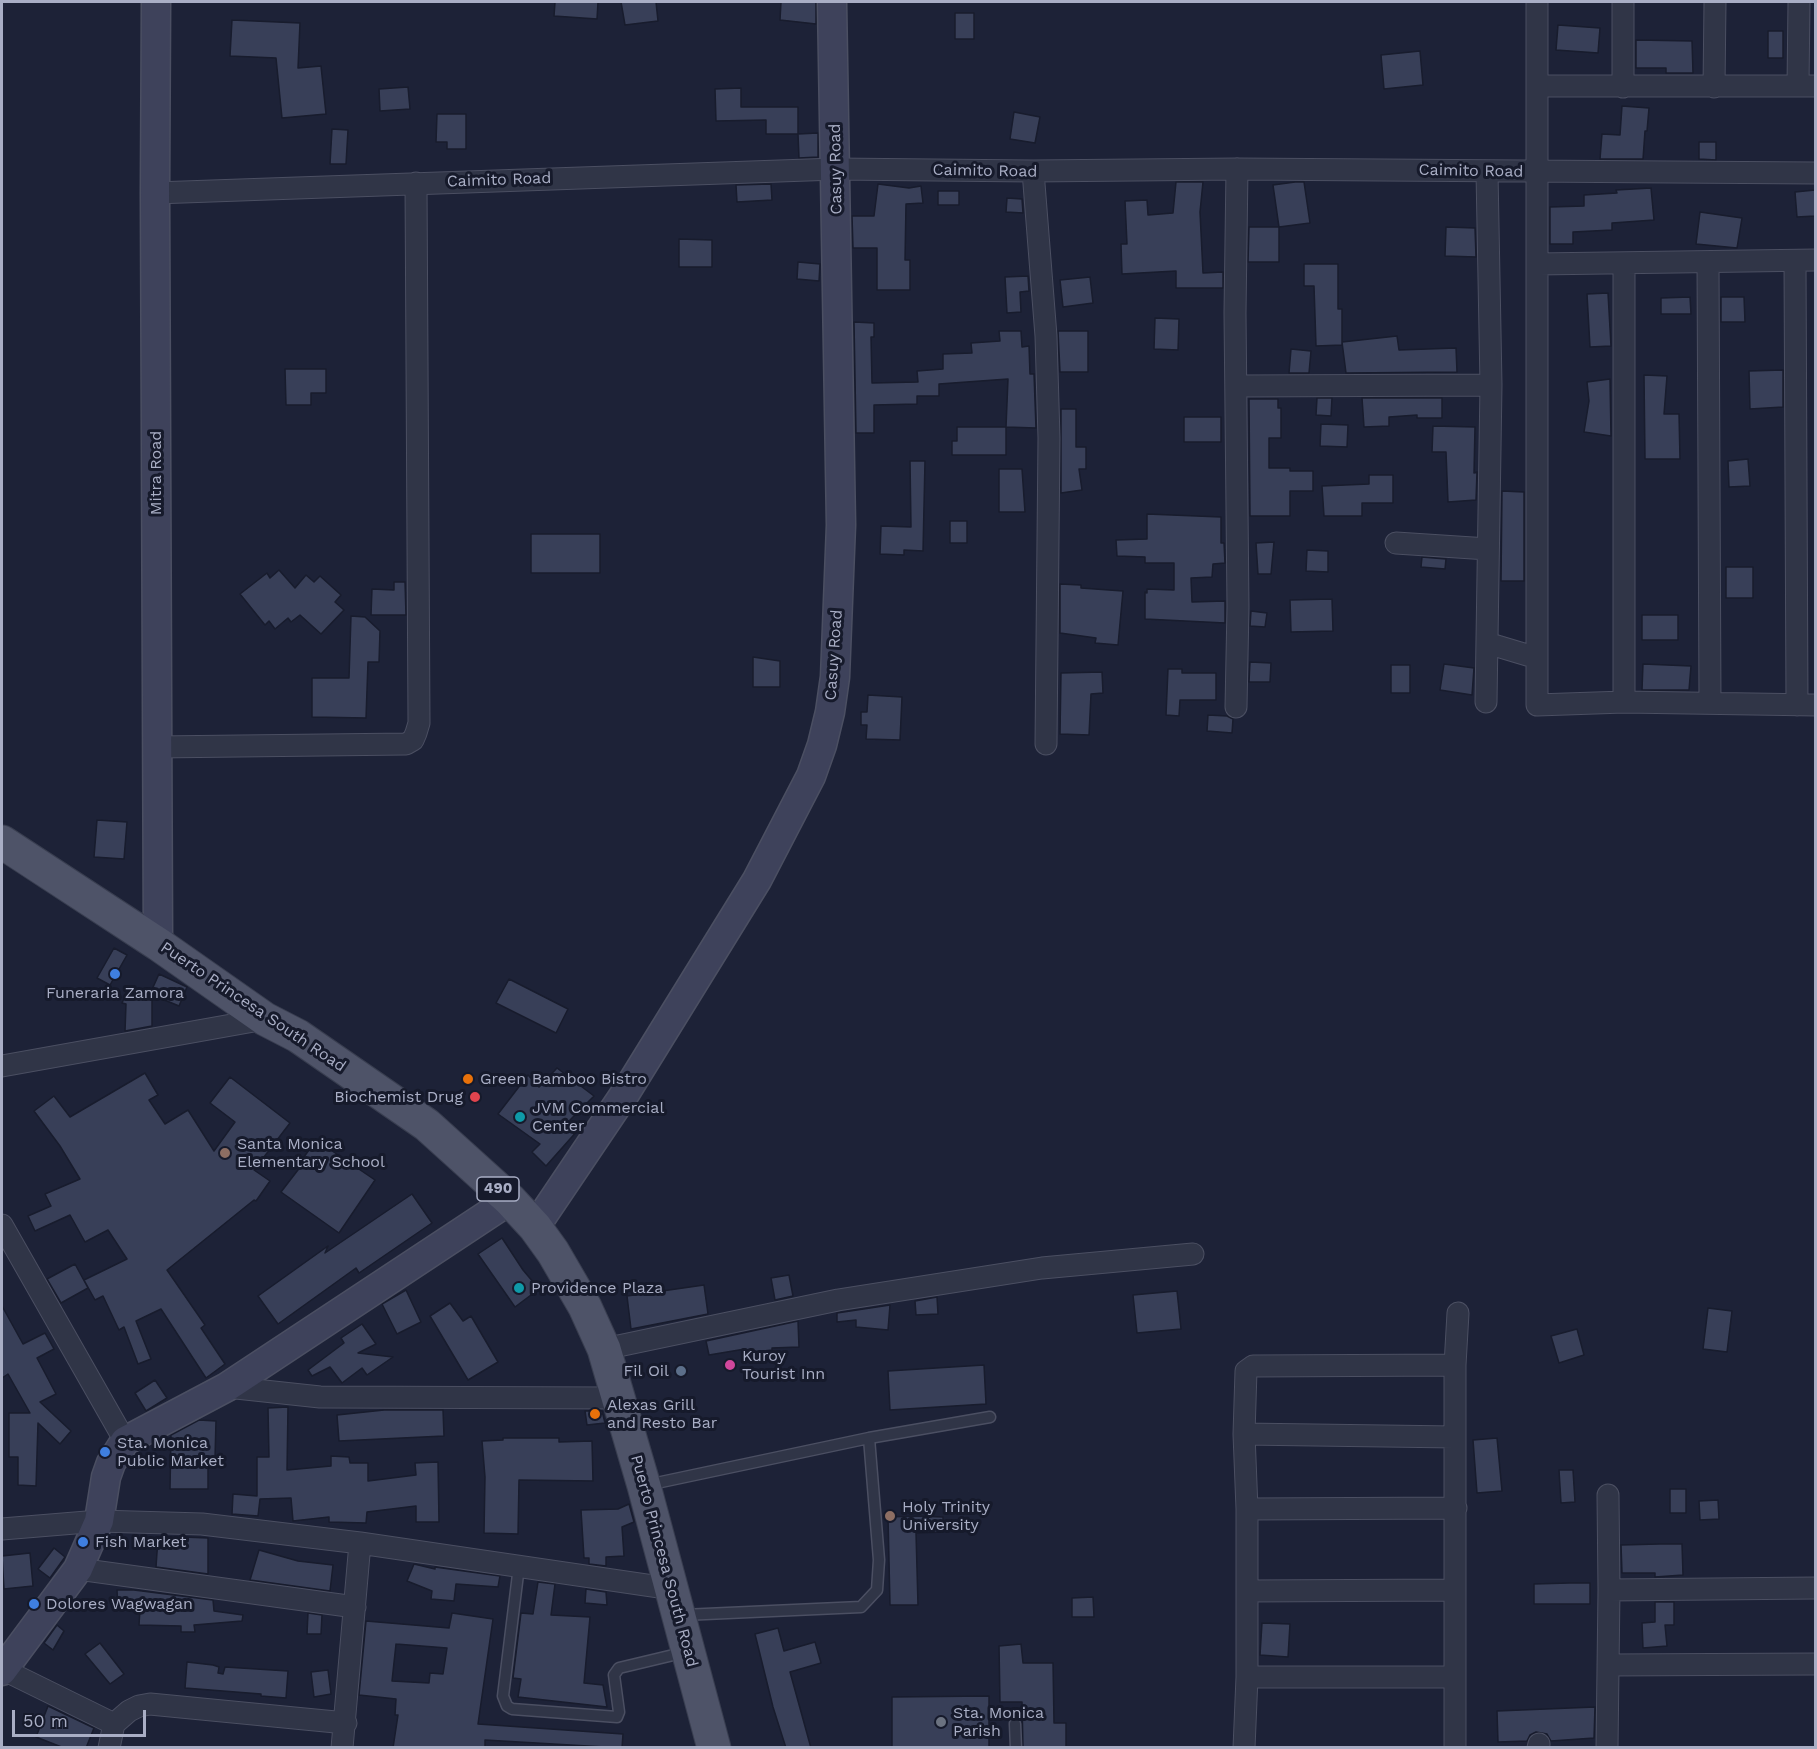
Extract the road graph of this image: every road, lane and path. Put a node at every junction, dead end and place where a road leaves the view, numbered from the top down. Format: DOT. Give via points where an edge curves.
graph roads {
  1 [pos="156,2"];
  2 [pos="832,2"];
  3 [pos="1537,2"];
  4 [pos="1623,2"];
  5 [pos="1714,2"];
  6 [pos="1799,2"];
  7 [pos="1536,86"];
  8 [pos="1807,86"];
  9 [pos="1623,87"];
  10 [pos="1714,87"];
  11 [pos="836,169"];
  12 [pos="1237,169"];
  13 [pos="1033,171"];
  14 [pos="1487,172"];
  15 [pos="1536,172"];
  16 [pos="1815,173"];
  17 [pos="416,183"];
  18 [pos="155,193"];
  19 [pos="1805,260"];
  20 [pos="1708,262"];
  21 [pos="1538,264"];
  22 [pos="1623,264"];
  23 [pos="1491,385"];
  24 [pos="1236,386"];
  25 [pos="1396,543"];
  26 [pos="1488,549"];
  27 [pos="1487,643"];
  28 [pos="1537,658"];
  29 [pos="1486,702"];
  30 [pos="1624,702"];
  31 [pos="1710,703"];
  32 [pos="1806,705"];
  33 [pos="1236,708"];
  34 [pos="1046,744"];
  35 [pos="157,747"];
  36 [pos="2,842"];
  37 [pos="158,944"];
  38 [pos="265,1018"];
  39 [pos="2,1066"];
  40 [pos="510,1200"];
  41 [pos="2,1225"];
  42 [pos="535,1227"];
  43 [pos="1193,1254"];
  44 [pos="1458,1313"];
  45 [pos="604,1349"];
  46 [pos="1455,1365"];
  47 [pos="227,1387"];
  48 [pos="619,1398"];
  49 [pos="990,1417"];
  50 [pos="1244,1434"];
  51 [pos="1455,1437"];
  52 [pos="869,1438"];
  53 [pos="125,1441"];
  54 [pos="644,1486"];
  55 [pos="1608,1495"];
  56 [pos="1247,1509"];
  57 [pos="1456,1509"];
  58 [pos="99,1521"];
  59 [pos="2,1529"];
  60 [pos="360,1543"];
  61 [pos="519,1566"];
  62 [pos="78,1569"];
  63 [pos="1815,1588"];
  64 [pos="1455,1590"];
  65 [pos="1609,1590"];
  66 [pos="1247,1592"];
  67 [pos="676,1602"];
  68 [pos="355,1607"];
  69 [pos="689,1651"];
  70 [pos="1815,1664"];
  71 [pos="1608,1665"];
  72 [pos="2,1670"];
  73 [pos="1247,1677"];
  74 [pos="1455,1677"];
  75 [pos="346,1723"];
  76 [pos="114,1724"];
  77 [pos="1015,1724"];
  78 [pos="110,1748"];
  79 [pos="342,1748"];
  80 [pos="714,1748"];
  81 [pos="1016,1748"];
  82 [pos="1244,1748"];
  83 [pos="1455,1748"];
  84 [pos="1607,1748"];
  1 -- 18 [label="street, Mitra Road"];
  2 -- 11 [label="street, Casuy Road"];
  3 -- 7 [label="street"];
  4 -- 9 [label="street"];
  5 -- 10 [label="street"];
  6 -- 8 [label="street"];
  7 -- 9 [label="street"];
  7 -- 15 [label="street"];
  8 -- 10 [label="street"];
  9 -- 10 [label="street"];
  11 -- 13 [label="street, Caimito Road"];
  11 -- 17 [label="street, Caimito Road"];
  11 -- 42 [label="street, Casuy Road" via="841,525 835,677 822,745 811,776 757,880 626,1092"];
  12 -- 13 [label="street, Caimito Road"];
  12 -- 14 [label="street, Caimito Road"];
  12 -- 24 [label="street"];
  13 -- 34 [label="street" via="1046,336 1049,438"];
  14 -- 15 [label="street, Caimito Road"];
  14 -- 23 [label="street"];
  15 -- 16 [label="street, Caimito Road"];
  15 -- 21 [label="street"];
  17 -- 18 [label="street, Caimito Road"];
  17 -- 35 [label="street" via="419,711 413,740 406,744"];
  18 -- 35 [label="street, Mitra Road"];
  19 -- 20 [label="street"];
  19 -- 32 [label="street"];
  20 -- 22 [label="street"];
  20 -- 31 [label="street"];
  21 -- 22 [label="street"];
  21 -- 28 [label="street"];
  22 -- 30 [label="street"];
  23 -- 24 [label="street"];
  23 -- 26 [label="street"];
  24 -- 33 [label="street"];
  25 -- 26 [label="street"];
  26 -- 27 [label="street"];
  27 -- 28 [label="street"];
  27 -- 29 [label="street"];
  28 -- 30 [label="street" via="1537,705"];
  30 -- 31 [label="street"];
  31 -- 32 [label="street"];
  35 -- 37 [label="street, Mitra Road"];
  36 -- 37 [label="main road, Puerto Princesa South Road / 490"];
  37 -- 38 [label="main road, Puerto Princesa South Road / 490"];
  38 -- 39 [label="street"];
  38 -- 40 [label="main road, Puerto Princesa South Road / 490" via="298,1036 426,1125"];
  40 -- 42 [label="main road, Puerto Princesa South Road / 490"];
  40 -- 47 [label="street"];
  41 -- 53 [label="street"];
  42 -- 45 [label="main road, Puerto Princesa South Road / 490" via="585,1307"];
  43 -- 45 [label="street" via="1042,1268 849,1298"];
  44 -- 46 [label="street"];
  45 -- 48 [label="main road, Puerto Princesa South Road / 490"];
  46 -- 50 [label="street" via="1252,1366 1245,1374"];
  46 -- 51 [label="street"];
  47 -- 48 [label="street" via="320,1397"];
  47 -- 53 [label="street"];
  48 -- 54 [label="main road, Puerto Princesa South Road / 490"];
  49 -- 52 [label="lane"];
  50 -- 51 [label="street"];
  50 -- 56 [label="street"];
  51 -- 57 [label="street"];
  52 -- 54 [label="lane"];
  52 -- 67 [label="lane" via="879,1560 877,1590 861,1607"];
  53 -- 58 [label="street" via="106,1477"];
  54 -- 67 [label="main road, Puerto Princesa South Road / 490"];
  55 -- 65 [label="street"];
  56 -- 57 [label="street"];
  56 -- 66 [label="street"];
  57 -- 64 [label="street"];
  58 -- 59 [label="street"];
  58 -- 60 [label="street" via="202,1524"];
  58 -- 62 [label="street"];
  60 -- 61 [label="street"];
  60 -- 68 [label="street"];
  61 -- 67 [label="street"];
  61 -- 69 [label="lane" via="503,1696 512,1709 617,1717 620,1712 615,1675 619,1668"];
  62 -- 68 [label="street"];
  62 -- 72 [label="street"];
  63 -- 65 [label="street"];
  64 -- 66 [label="street"];
  64 -- 74 [label="street"];
  65 -- 71 [label="street"];
  66 -- 73 [label="street"];
  67 -- 69 [label="main road, Puerto Princesa South Road / 490"];
  68 -- 75 [label="street"];
  69 -- 80 [label="main road, Puerto Princesa South Road / 490"];
  70 -- 71 [label="street"];
  71 -- 84 [label="street"];
  72 -- 76 [label="street"];
  73 -- 74 [label="street"];
  73 -- 82 [label="street"];
  74 -- 83 [label="street"];
  75 -- 76 [label="street" via="150,1704 129,1711"];
  75 -- 79 [label="street"];
  76 -- 78 [label="street"];
  77 -- 81 [label="lane"];
}
